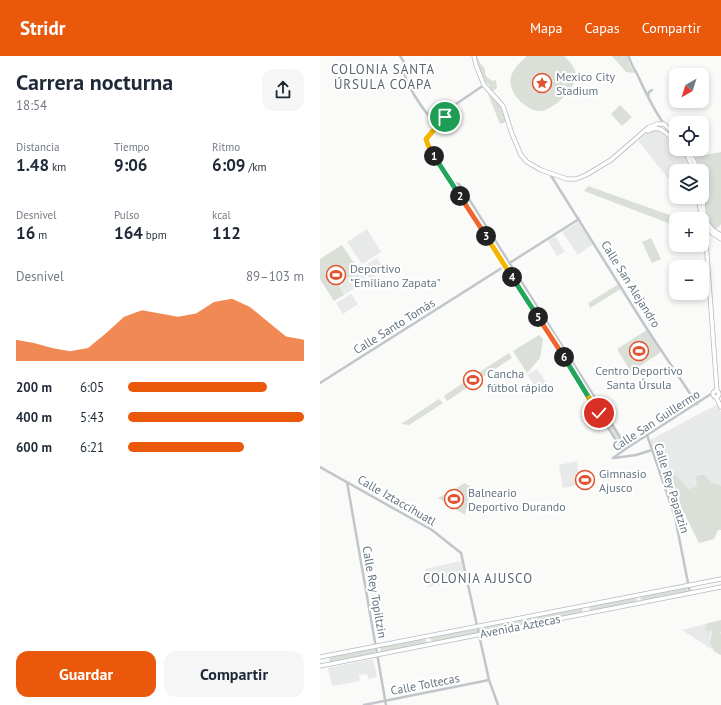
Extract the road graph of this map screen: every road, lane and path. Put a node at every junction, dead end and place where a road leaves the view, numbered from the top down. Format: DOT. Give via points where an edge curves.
graph roads {
  1 [pos="400,56"];
  2 [pos="474,56"];
  3 [pos="630,58"];
  4 [pos="484,85"];
  5 [pos="652,90"];
  6 [pos="648,96"];
  7 [pos="664,124"];
  8 [pos="436,126"];
  9 [pos="669,129"];
  10 [pos="645,132"];
  11 [pos="669,135"];
  12 [pos="550,174"];
  13 [pos="451,182"];
  14 [pos="579,219"];
  15 [pos="709,226"];
  16 [pos="709,231"];
  17 [pos="709,235"];
  18 [pos="714,235"];
  19 [pos="721,235"];
  20 [pos="721,239"];
  21 [pos="706,252"];
  22 [pos="708,252"];
  23 [pos="510,263"];
  24 [pos="505,266"];
  25 [pos="320,383"];
  26 [pos="717,394"];
  27 [pos="697,404"];
  28 [pos="720,406"];
  29 [pos="647,435"];
  30 [pos="627,448"];
  31 [pos="652,450"];
  32 [pos="623,451"];
  33 [pos="320,467"];
  34 [pos="346,482"];
  35 [pos="721,579"];
  36 [pos="688,585"];
  37 [pos="721,587"];
  38 [pos="690,593"];
  39 [pos="478,626"];
  40 [pos="480,634"];
  41 [pos="375,646"];
  42 [pos="377,655"];
  43 [pos="320,657"];
  44 [pos="320,666"];
  45 [pos="489,680"];
  46 [pos="385,701"];
  47 [pos="364,705"];
  48 [pos="386,705"];
  49 [pos="498,705"];
  1 -- 8 [label="street" via="404,62 404,74 414,96"];
  2 -- 4 [label="main road"];
  3 -- 6 [label="street"];
  4 -- 8 [label="street" via="456,104 453,112"];
  4 -- 12 [label="main road" via="503,106 521,155 533,166"];
  5 -- 6 [label="street" via="648,92"];
  6 -- 7 [label="street"];
  7 -- 9 [label="main road"];
  7 -- 10 [label="main road" via="653,125"];
  8 -- 13 [label="street" via="427,137 428,145"];
  10 -- 11 [label="main road" via="657,128"];
  10 -- 12 [label="main road" via="611,160 586,175 572,179"];
  12 -- 14 [label="street, Calle San Alejandro"];
  13 -- 23 [label="street" via="460,185"];
  13 -- 24 [label="street"];
  14 -- 23 [label="street, Calle Santo Tomás"];
  14 -- 27 [label="street, Calle San Alejandro"];
  15 -- 19 [label="main road"];
  16 -- 18 [label="main road"];
  17 -- 18 [label="street"];
  18 -- 20 [label="main road"];
  21 -- 26 [label="main road"];
  22 -- 26 [label="main road"];
  23 -- 24 [label="street, Calle Santo Tomás"];
  23 -- 30 [label="street"];
  24 -- 25 [label="street, Calle Santo Tomás"];
  24 -- 32 [label="street"];
  26 -- 27 [label="street, Calle San Guillermo" via="708,396"];
  26 -- 28 [label="main road"];
  27 -- 29 [label="street, Calle San Guillermo"];
  29 -- 30 [label="street, Calle San Guillermo"];
  29 -- 31 [label="street, Calle Rey Papatzin"];
  30 -- 32 [label="street, Calle San Guillermo"];
  31 -- 32 [label="street, Calle San Guillermo" via="614,458"];
  31 -- 36 [label="street, Calle Rey Papatzin" via="675,517"];
  33 -- 34 [label="street, Calle Iztaccíhuatl"];
  34 -- 39 [label="street, Calle Iztaccíhuatl" via="432,530 461,553"];
  34 -- 41 [label="street, Calle Rey Topiltzin"];
  35 -- 36 [label="main road, Avenida Aztecas"];
  36 -- 38 [label="street, Calle Rey Papatzin"];
  36 -- 39 [label="main road, Avenida Aztecas"];
  37 -- 38 [label="main road, Avenida Aztecas"];
  38 -- 40 [label="main road, Avenida Aztecas"];
  39 -- 40 [label="street"];
  39 -- 41 [label="main road, Avenida Aztecas"];
  40 -- 42 [label="main road, Avenida Aztecas"];
  40 -- 45 [label="street"];
  41 -- 42 [label="street, Calle Rey Topiltzin"];
  41 -- 43 [label="main road, Avenida Aztecas"];
  42 -- 44 [label="main road, Avenida Aztecas"];
  42 -- 46 [label="street, Calle Rey Topiltzin"];
  45 -- 46 [label="street, Calle Toltecas"];
  45 -- 49 [label="street"];
  46 -- 47 [label="street, Calle Toltecas"];
  46 -- 48 [label="street, Calle Rey Topiltzin"];
}
